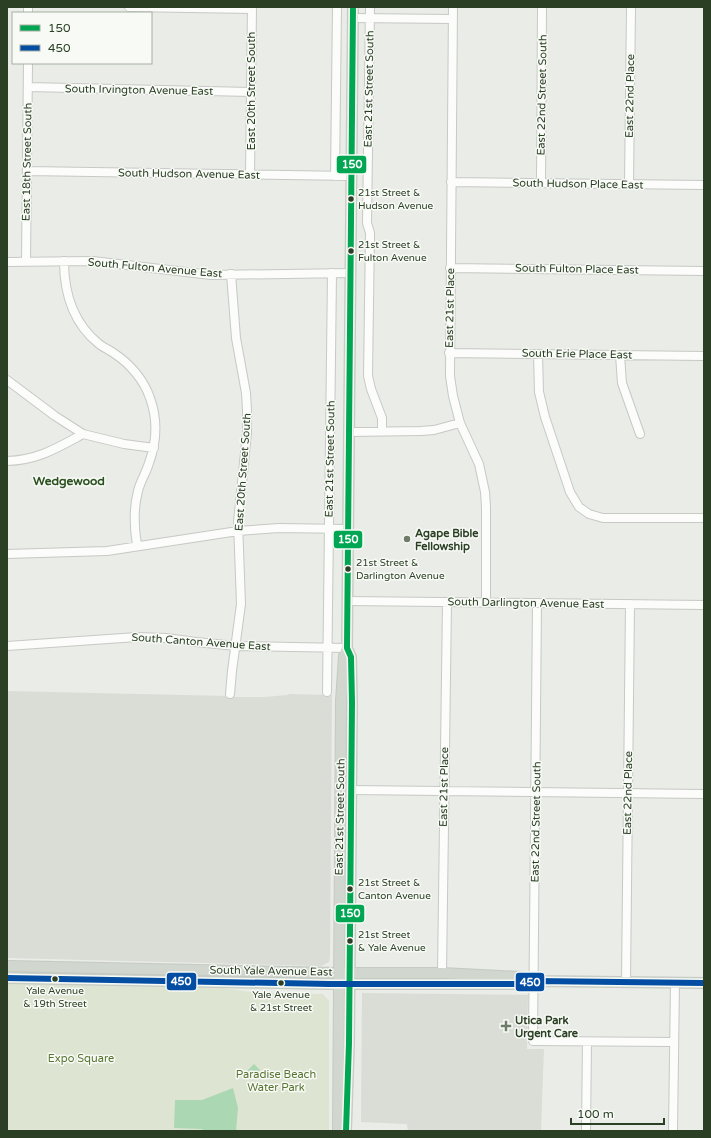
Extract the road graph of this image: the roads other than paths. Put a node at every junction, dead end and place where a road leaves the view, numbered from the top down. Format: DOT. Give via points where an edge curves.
graph roads {
  1 [pos="129,7"];
  2 [pos="337,7"];
  3 [pos="353,7"];
  4 [pos="370,7"];
  5 [pos="453,7"];
  6 [pos="542,7"];
  7 [pos="631,7"];
  8 [pos="252,8"];
  9 [pos="353,18"];
  10 [pos="369,18"];
  11 [pos="453,19"];
  12 [pos="28,64"];
  13 [pos="28,87"];
  14 [pos="251,92"];
  15 [pos="27,171"];
  16 [pos="250,175"];
  17 [pos="335,176"];
  18 [pos="351,176"];
  19 [pos="451,182"];
  20 [pos="541,183"];
  21 [pos="629,184"];
  22 [pos="704,185"];
  23 [pos="64,261"];
  24 [pos="7,262"];
  25 [pos="26,262"];
  26 [pos="450,268"];
  27 [pos="704,271"];
  28 [pos="332,273"];
  29 [pos="351,273"];
  30 [pos="231,274"];
  31 [pos="449,353"];
  32 [pos="538,354"];
  33 [pos="620,355"];
  34 [pos="704,356"];
  35 [pos="7,380"];
  36 [pos="460,423"];
  37 [pos="382,431"];
  38 [pos="349,432"];
  39 [pos="84,434"];
  40 [pos="640,434"];
  41 [pos="154,448"];
  42 [pos="7,461"];
  43 [pos="704,518"];
  44 [pos="329,529"];
  45 [pos="348,529"];
  46 [pos="238,531"];
  47 [pos="137,546"];
  48 [pos="7,554"];
  49 [pos="347,600"];
  50 [pos="447,602"];
  51 [pos="486,602"];
  52 [pos="538,603"];
  53 [pos="630,604"];
  54 [pos="704,605"];
  55 [pos="7,646"];
  56 [pos="236,646"];
  57 [pos="327,648"];
  58 [pos="347,648"];
  59 [pos="327,692"];
  60 [pos="230,694"];
  61 [pos="341,701"];
  62 [pos="352,702"];
  63 [pos="351,790"];
  64 [pos="444,790"];
  65 [pos="536,792"];
  66 [pos="629,792"];
  67 [pos="704,794"];
  68 [pos="340,795"];
  69 [pos="7,966"];
  70 [pos="31,966"];
  71 [pos="115,968"];
  72 [pos="338,973"];
  73 [pos="350,973"];
  74 [pos="442,973"];
  75 [pos="7,978"];
  76 [pos="30,978"];
  77 [pos="115,980"];
  78 [pos="534,981"];
  79 [pos="626,982"];
  80 [pos="675,983"];
  81 [pos="704,983"];
  82 [pos="339,984"];
  83 [pos="350,984"];
  84 [pos="587,1042"];
  85 [pos="674,1042"];
  86 [pos="338,1131"];
  87 [pos="346,1131"];
  88 [pos="586,1131"];
  89 [pos="673,1131"];
  1 -- 8 [label="street"];
  2 -- 17 [label="street"];
  3 -- 9 [label="main road, East 21st Street South"];
  4 -- 10 [label="street, East 21st Street South"];
  5 -- 11 [label="street, East 21st Place"];
  6 -- 20 [label="street, East 22nd Street South"];
  7 -- 21 [label="street, East 22nd Place"];
  8 -- 14 [label="street, East 20th Street South"];
  9 -- 10 [label="street"];
  9 -- 18 [label="main road, East 21st Street South"];
  10 -- 11 [label="street"];
  10 -- 37 [label="street, East 21st Street South" via="368,376 382,418"];
  11 -- 19 [label="street, East 21st Place"];
  12 -- 13 [label="street, East 18th Street South"];
  13 -- 14 [label="street, South Irvington Avenue East"];
  13 -- 15 [label="street, East 18th Street South"];
  14 -- 16 [label="street, East 20th Street South"];
  15 -- 16 [label="street, South Hudson Avenue East"];
  15 -- 25 [label="street, East 18th Street South"];
  16 -- 17 [label="street, South Hudson Avenue East"];
  17 -- 18 [label="street, South Hudson Avenue East"];
  18 -- 29 [label="main road, East 21st Street South"];
  19 -- 20 [label="street, South Hudson Place East"];
  19 -- 26 [label="street, East 21st Place"];
  20 -- 21 [label="street, South Hudson Place East"];
  21 -- 22 [label="street, South Hudson Place East"];
  23 -- 25 [label="street, South Fulton Avenue East"];
  23 -- 30 [label="street, South Fulton Avenue East" via="93,261 211,275"];
  23 -- 41 [label="street" via="67,294 78,322 100,344 127,364 148,390 156,422"];
  24 -- 25 [label="street, South Fulton Avenue East"];
  26 -- 27 [label="street, South Fulton Place East"];
  26 -- 31 [label="street, East 21st Place"];
  28 -- 29 [label="street, South Fulton Avenue East"];
  28 -- 30 [label="street, South Fulton Avenue East"];
  28 -- 44 [label="street, East 21st Street South"];
  29 -- 38 [label="main road, East 21st Street South"];
  30 -- 46 [label="street, East 20th Street South" via="236,338 247,411"];
  31 -- 32 [label="street, South Erie Place East"];
  31 -- 36 [label="street, East 21st Place" via="452,390"];
  32 -- 33 [label="street, South Erie Place East"];
  32 -- 43 [label="street" via="540,392 545,417 570,492 579,507 589,514 602,518"];
  33 -- 34 [label="street, South Erie Place East"];
  33 -- 40 [label="street" via="622,383"];
  35 -- 39 [label="street" via="54,416"];
  36 -- 37 [label="street" via="421,432"];
  36 -- 51 [label="street, East 21st Place" via="478,464 485,492"];
  37 -- 38 [label="street"];
  38 -- 45 [label="main road, East 21st Street South"];
  39 -- 41 [label="street"];
  39 -- 42 [label="street" via="41,455"];
  41 -- 47 [label="street" via="138,490 135,506 134,529"];
  44 -- 45 [label="street"];
  44 -- 46 [label="street" via="279,528"];
  44 -- 57 [label="street, East 21st Street South"];
  45 -- 49 [label="main road, East 21st Street South"];
  46 -- 47 [label="street"];
  46 -- 56 [label="street, East 20th Street South" via="241,604"];
  47 -- 48 [label="street" via="107,551"];
  49 -- 50 [label="street, South Darlington Avenue East"];
  49 -- 58 [label="main road, East 21st Street South"];
  50 -- 51 [label="street, South Darlington Avenue East"];
  50 -- 64 [label="street, East 21st Place"];
  51 -- 52 [label="street, South Darlington Avenue East"];
  52 -- 53 [label="street, South Darlington Avenue East"];
  52 -- 65 [label="street, East 22nd Street South"];
  53 -- 54 [label="street, South Darlington Avenue East"];
  53 -- 66 [label="street, East 22nd Place"];
  55 -- 56 [label="street, South Canton Avenue East" via="137,637"];
  56 -- 57 [label="street, South Canton Avenue East"];
  56 -- 60 [label="street, East 20th Street South"];
  57 -- 58 [label="street, South Canton Avenue East"];
  57 -- 59 [label="street, East 21st Street South"];
  58 -- 61 [label="main road, East 21st Street South" via="344,656"];
  58 -- 62 [label="main road, East 21st Street South" via="351,657"];
  61 -- 62 [label="main road"];
  61 -- 68 [label="main road, East 21st Street South"];
  62 -- 63 [label="main road, East 21st Street South"];
  63 -- 64 [label="street"];
  63 -- 68 [label="main road"];
  63 -- 73 [label="main road, East 21st Street South"];
  64 -- 65 [label="street"];
  64 -- 74 [label="street, East 21st Place"];
  65 -- 66 [label="street"];
  65 -- 78 [label="street, East 22nd Street South"];
  66 -- 67 [label="street"];
  66 -- 79 [label="street, East 22nd Place"];
  68 -- 72 [label="main road, East 21st Street South"];
  69 -- 70 [label="main road, South Yale Avenue East"];
  70 -- 71 [label="main road, South Yale Avenue East"];
  70 -- 76 [label="main road"];
  71 -- 72 [label="main road, South Yale Avenue East"];
  71 -- 77 [label="main road"];
  72 -- 73 [label="main road, South Yale Avenue East"];
  72 -- 82 [label="main road, East 21st Street South"];
  73 -- 74 [label="main road, South Yale Avenue East"];
  73 -- 83 [label="main road, East 21st Street South"];
  74 -- 78 [label="main road, South Yale Avenue East" via="522,977"];
  75 -- 76 [label="main road, South Yale Avenue East"];
  76 -- 77 [label="main road, South Yale Avenue East"];
  77 -- 82 [label="main road, South Yale Avenue East"];
  78 -- 79 [label="main road, South Yale Avenue East"];
  78 -- 83 [label="main road, South Yale Avenue East" via="522,984"];
  78 -- 84 [label="street, East 22nd Street South" via="533,1041"];
  79 -- 80 [label="main road, South Yale Avenue East"];
  80 -- 81 [label="main road, South Yale Avenue East"];
  80 -- 85 [label="street"];
  82 -- 83 [label="main road, South Yale Avenue East"];
  82 -- 86 [label="main road, East 21st Street South"];
  83 -- 87 [label="main road, East 21st Street South"];
  84 -- 85 [label="street"];
  84 -- 88 [label="street"];
  85 -- 89 [label="street"];
}
